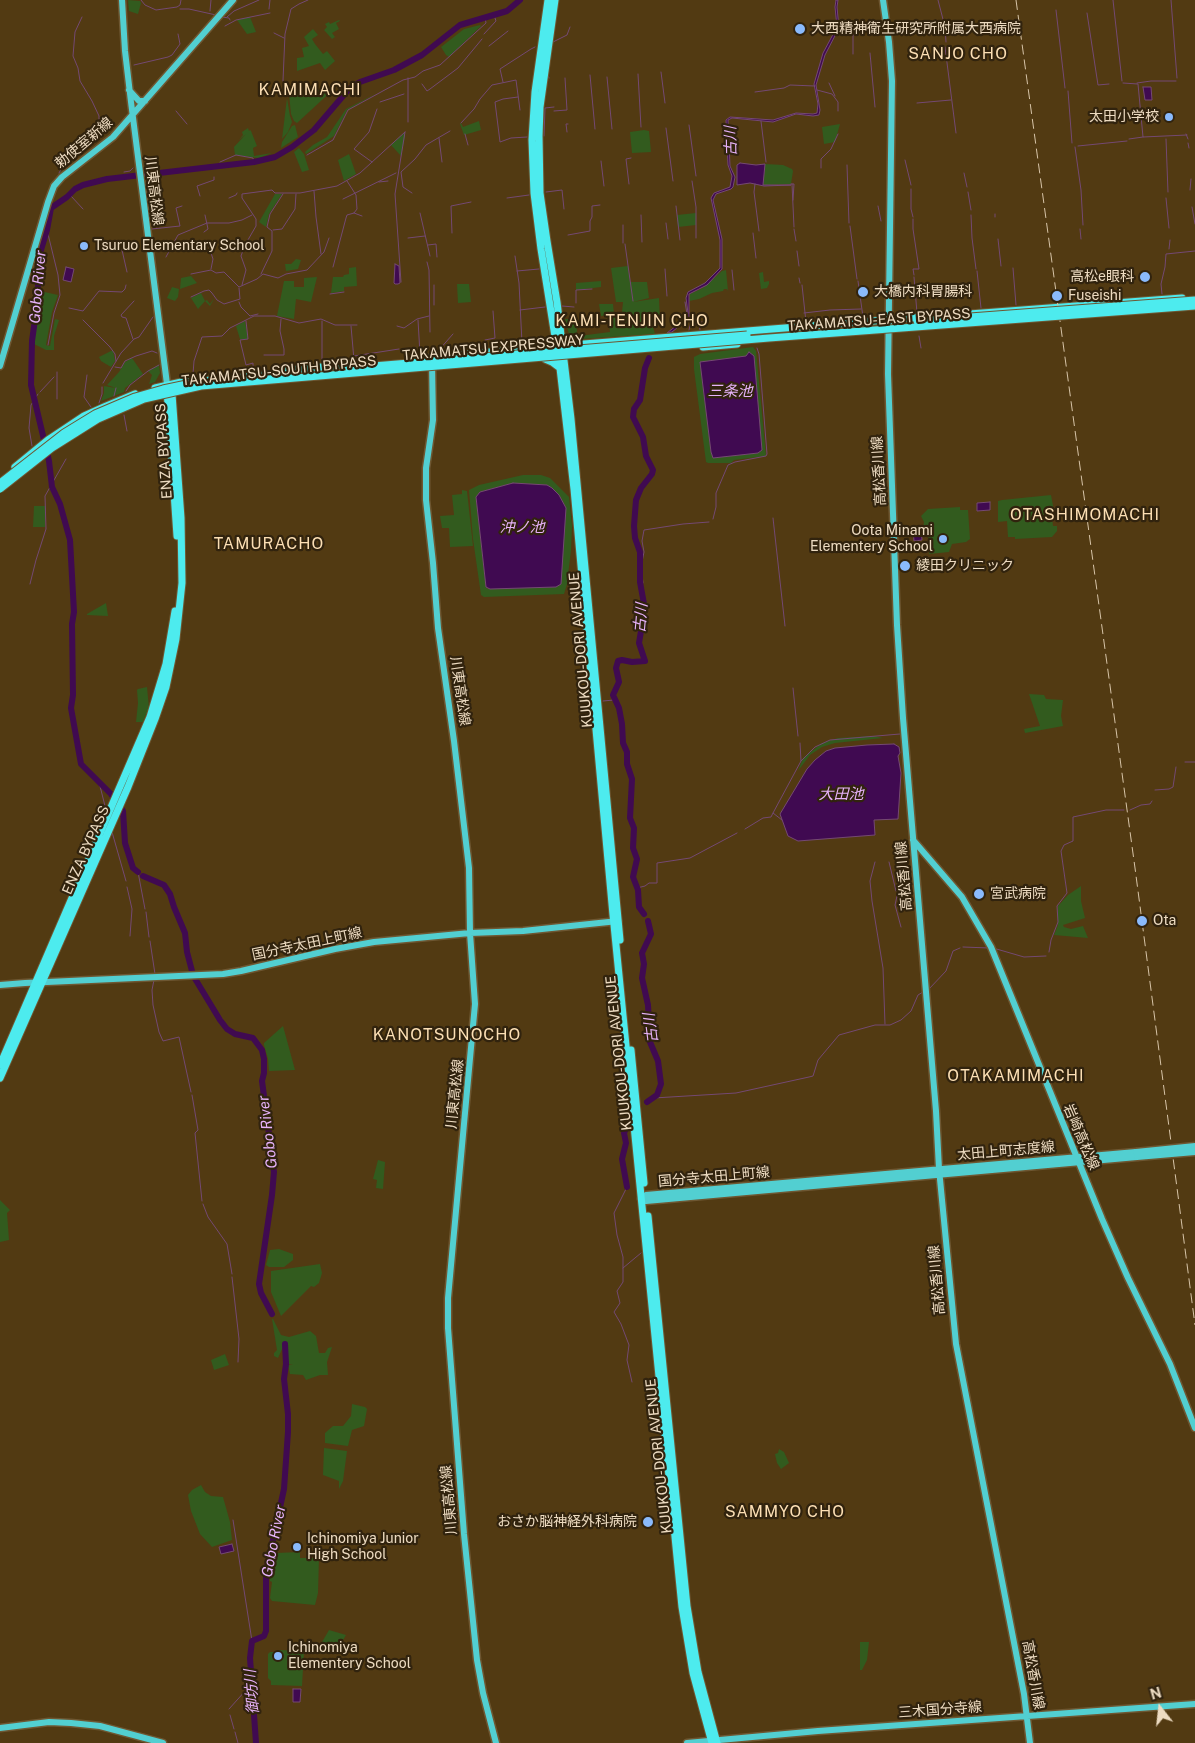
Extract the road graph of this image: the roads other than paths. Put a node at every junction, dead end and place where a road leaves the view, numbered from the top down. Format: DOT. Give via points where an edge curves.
graph roads {
  1 [pos="122,0"];
  2 [pos="233,0"];
  3 [pos="548,0"];
  4 [pos="554,0"];
  5 [pos="883,0"];
  6 [pos="129,90"];
  7 [pos="145,101"];
  8 [pos="132,116"];
  9 [pos="122,128"];
  10 [pos="134,136"];
  11 [pos="1195,299"];
  12 [pos="1195,307"];
  13 [pos="888,320"];
  14 [pos="888,332"];
  15 [pos="722,333"];
  16 [pos="555,336"];
  17 [pos="563,346"];
  18 [pos="722,346"];
  19 [pos="544,347"];
  20 [pos="432,358"];
  21 [pos="561,358"];
  22 [pos="545,360"];
  23 [pos="0,366"];
  24 [pos="560,368"];
  25 [pos="432,370"];
  26 [pos="167,384"];
  27 [pos="169,395"];
  28 [pos="0,481"];
  29 [pos="0,490"];
  30 [pos="913,840"];
  31 [pos="616,921"];
  32 [pos="470,933"];
  33 [pos="39,982"];
  34 [pos="0,985"];
  35 [pos="0,1065"];
  36 [pos="0,1078"];
  37 [pos="1195,1146"];
  38 [pos="1195,1152"];
  39 [pos="1137,1154"];
  40 [pos="1077,1160"];
  41 [pos="940,1172"];
  42 [pos="644,1199"];
  43 [pos="1195,1428"];
  44 [pos="1195,1704"];
  45 [pos="1028,1717"];
  46 [pos="0,1728"];
  47 [pos="714,1742"];
  48 [pos="163,1743"];
  49 [pos="496,1743"];
  50 [pos="688,1743"];
  51 [pos="1030,1743"];
  1 -- 6 [label="main road, 川東高松線"];
  2 -- 7 [label="main road, 勅使室新線"];
  3 -- 16 [label="highway" via="535,88 532,161 536,215"];
  4 -- 17 [label="highway" via="541,97 539,160 542,210"];
  5 -- 13 [label="main road, 高松香川線" via="892,81"];
  6 -- 7 [label="main road" via="139,101"];
  6 -- 8 [label="main road, 川東高松線"];
  7 -- 8 [label="main road, 勅使室新線"];
  8 -- 9 [label="main road, 勅使室新線"];
  8 -- 10 [label="main road, 川東高松線"];
  9 -- 10 [label="main road"];
  9 -- 23 [label="main road, 勅使室新線" via="62,177 53,189"];
  10 -- 26 [label="main road, 川東高松線"];
  11 -- 13 [label="highway, TAKAMATSU-EAST BYPASS"];
  11 -- 28 [label="highway, TAKAMATSU EXPRESSWAY, bridge" via="201,381 142,395 95,414 48,444"];
  12 -- 14 [label="highway, TAKAMATSU-EAST BYPASS"];
  12 -- 29 [label="highway, TAKAMATSU EXPRESSWAY, bridge" via="770,338 201,386 149,398 98,419 66,437"];
  13 -- 14 [label="main road, 高松香川線"];
  13 -- 15 [label="highway, TAKAMATSU-EAST BYPASS"];
  14 -- 18 [label="highway, TAKAMATSU-EAST BYPASS"];
  14 -- 30 [label="main road, 高松香川線" via="900,675"];
  15 -- 17 [label="highway, TAKAMATSU-EAST BYPASS"];
  15 -- 18 [label="highway" via="622,348"];
  16 -- 17 [label="highway"];
  16 -- 19 [label="highway" via="552,343"];
  17 -- 19 [label="highway, TAKAMATSU-SOUTH BYPASS"];
  17 -- 21 [label="highway"];
  18 -- 21 [label="highway, TAKAMATSU-EAST BYPASS"];
  19 -- 20 [label="highway, TAKAMATSU-SOUTH BYPASS"];
  20 -- 25 [label="main road, 川東高松線"];
  20 -- 25 [label="highway" via="507,357"];
  20 -- 26 [label="highway, TAKAMATSU-SOUTH BYPASS" via="227,375"];
  21 -- 22 [label="highway, TAKAMATSU-SOUTH BYPASS"];
  21 -- 24 [label="highway, KUUKOU-DORI AVENUE"];
  21 -- 31 [label="highway, KUUKOU-DORI AVENUE" via="582,522"];
  22 -- 24 [label="highway"];
  22 -- 25 [label="highway, TAKAMATSU-SOUTH BYPASS"];
  24 -- 31 [label="highway, KUUKOU-DORI AVENUE"];
  25 -- 27 [label="highway, TAKAMATSU-SOUTH BYPASS" via="213,388"];
  25 -- 32 [label="main road, 川東高松線" via="433,420 425,490 438,628 469,868"];
  26 -- 27 [label="highway, ENZA BYPASS"];
  26 -- 28 [label="highway, TAKAMATSU-SOUTH BYPASS" via="126,397 84,416 48,440"];
  27 -- 29 [label="highway, TAKAMATSU-SOUTH BYPASS, bridge" via="130,406 79,431"];
  27 -- 33 [label="highway, ENZA BYPASS" via="177,538 177,582 171,638 160,686 119,800"];
  30 -- 40 [label="main road, 岩崎高松線" via="962,897 992,948"];
  30 -- 41 [label="main road, 高松香川線"];
  31 -- 32 [label="main road, 国分寺太田上町線" via="523,932"];
  31 -- 42 [label="highway, KUUKOU-DORI AVENUE"];
  32 -- 33 [label="main road, 国分寺太田上町線" via="374,942 223,974"];
  32 -- 49 [label="main road, 川東高松線" via="475,1018 448,1298 448,1328 477,1660"];
  33 -- 34 [label="main road, 国分寺太田上町線"];
  33 -- 35 [label="highway, ENZA BYPASS"];
  33 -- 36 [label="highway, ENZA BYPASS"];
  37 -- 39 [label="main road, 太田上町志度線, bridge"];
  38 -- 39 [label="main road, 太田上町志度線, bridge"];
  39 -- 40 [label="main road, 太田上町志度線"];
  40 -- 41 [label="main road, 太田上町志度線"];
  40 -- 43 [label="main road, 岩崎高松線" via="1128,1278 1170,1364"];
  41 -- 42 [label="main road, 国分寺太田上町線"];
  41 -- 45 [label="main road, 高松香川線" via="956,1344"];
  42 -- 47 [label="highway, KUUKOU-DORI AVENUE" via="687,1606"];
  44 -- 45 [label="main road, 三木国分寺線"];
  45 -- 47 [label="main road, 三木国分寺線" via="827,1730"];
  45 -- 51 [label="main road, 高松香川線"];
  46 -- 48 [label="main road" via="48,1722 71,1723 100,1726"];
  47 -- 50 [label="main road, 三木国分寺線"];
}
